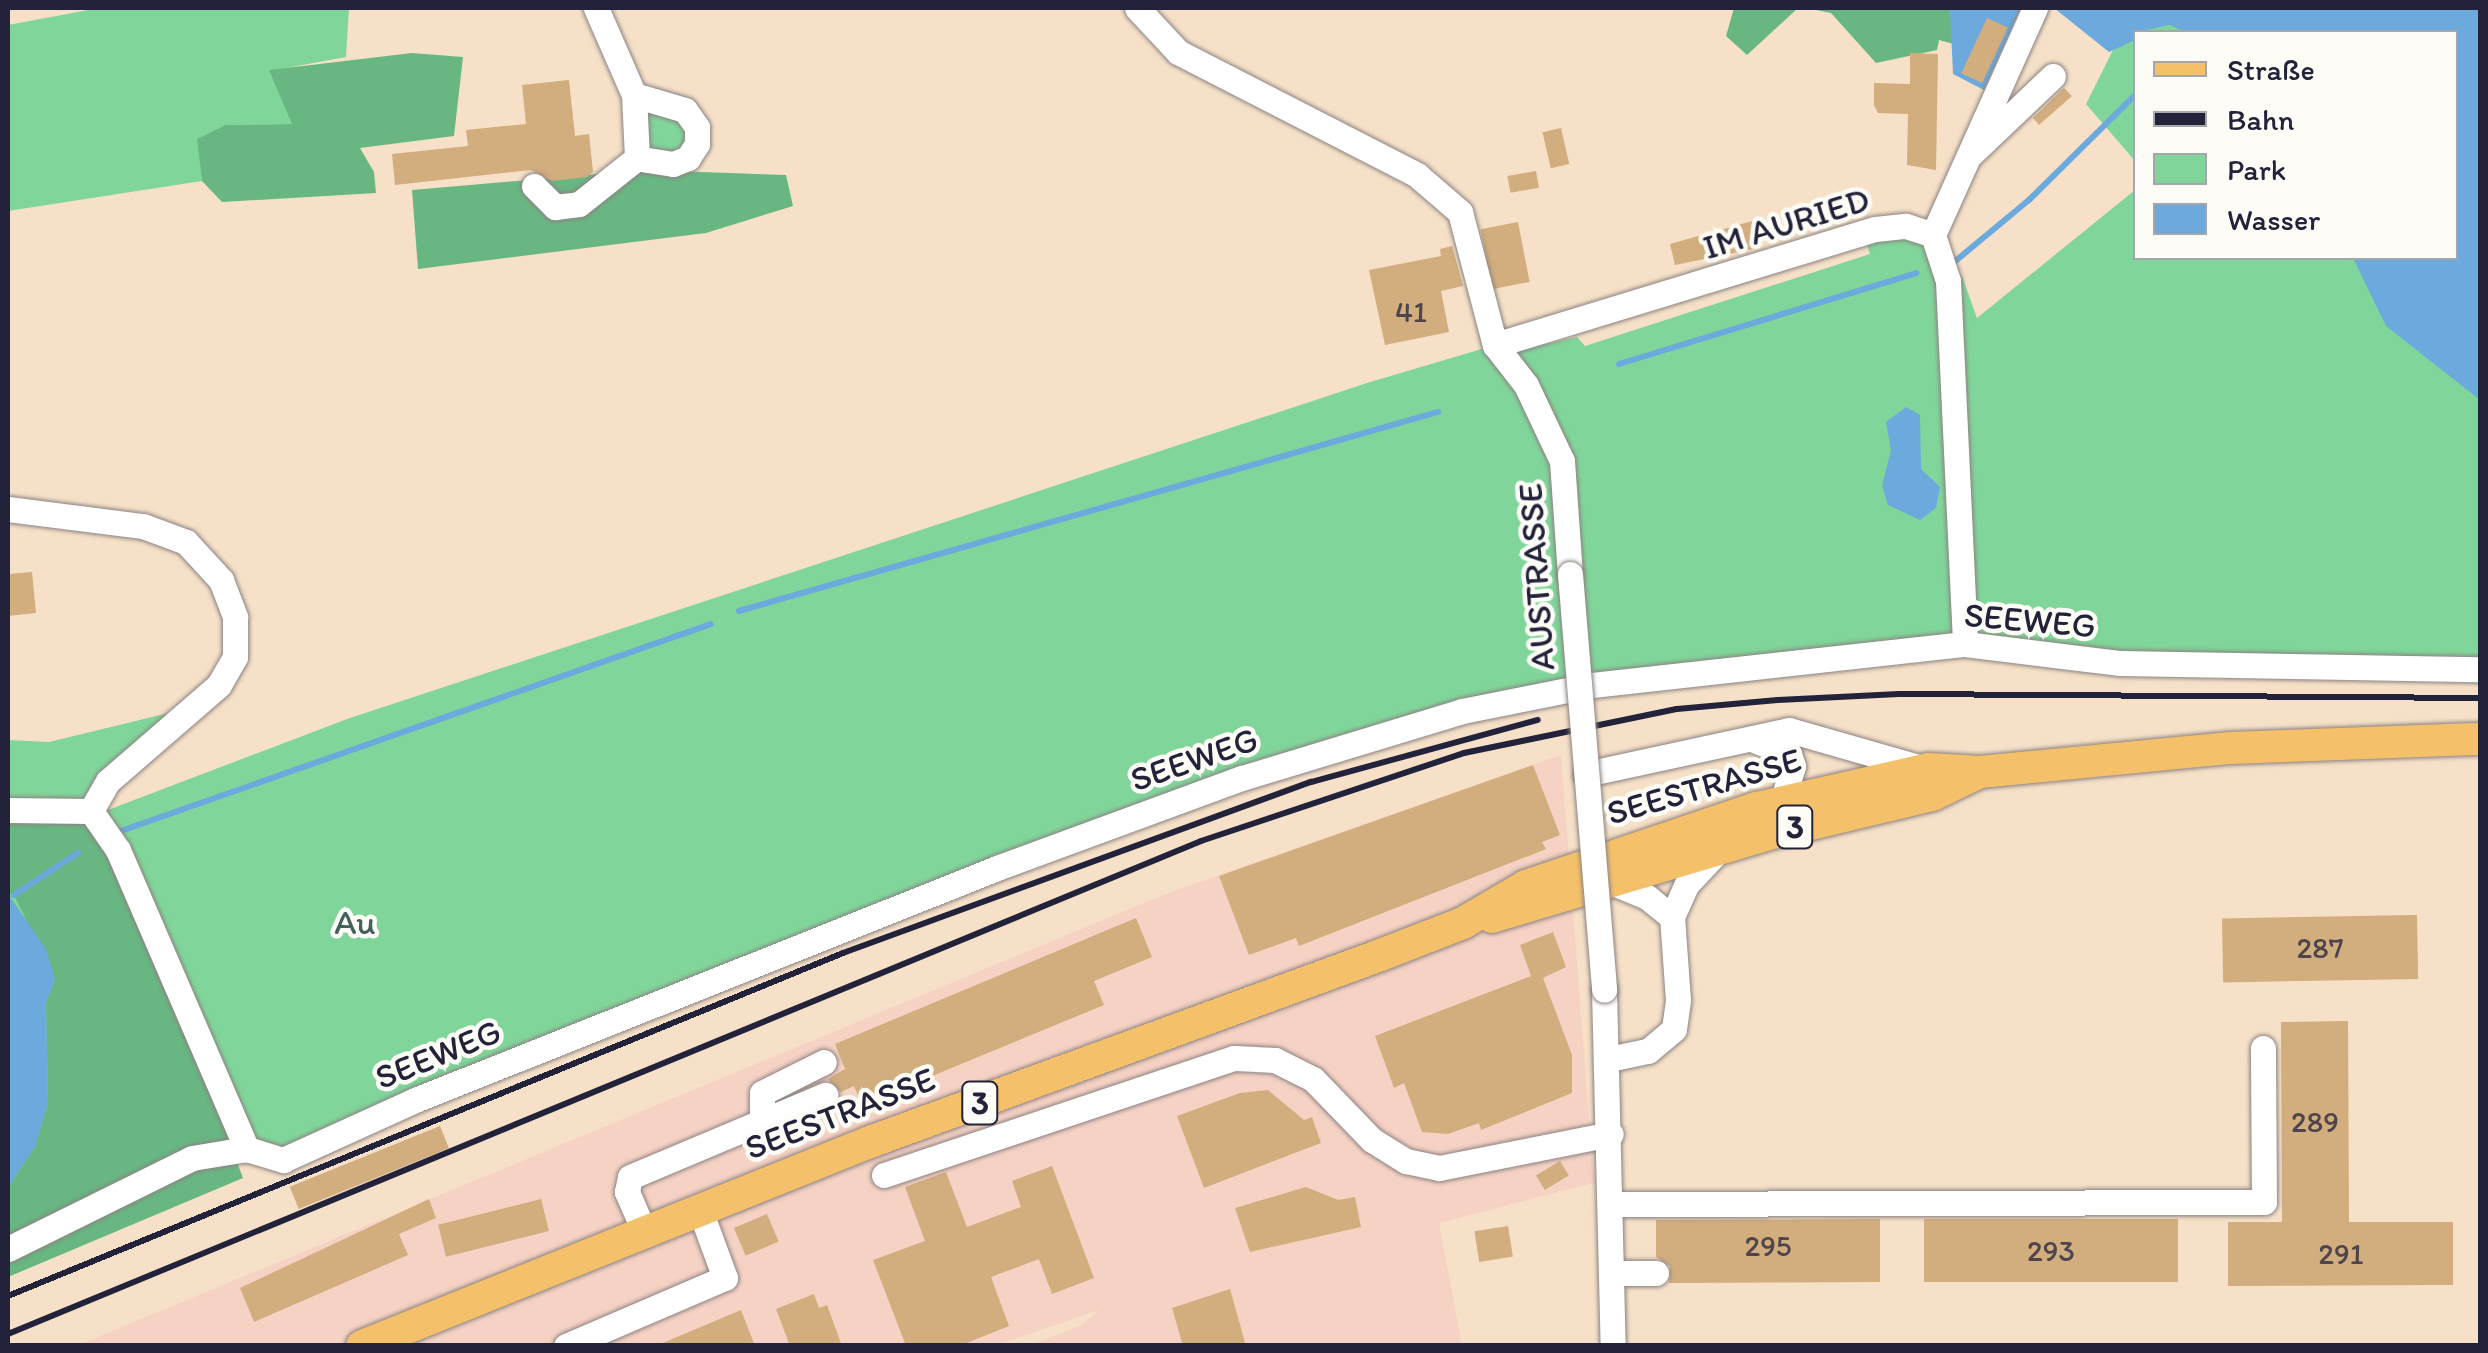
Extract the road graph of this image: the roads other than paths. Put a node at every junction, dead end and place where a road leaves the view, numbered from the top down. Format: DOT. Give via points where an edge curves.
graph roads {
  1 [pos="596,8"];
  2 [pos="1137,8"];
  3 [pos="2035,8"];
  4 [pos="2054,76"];
  5 [pos="634,95"];
  6 [pos="636,158"];
  7 [pos="1968,158"];
  8 [pos="534,186"];
  9 [pos="1933,234"];
  10 [pos="1494,345"];
  11 [pos="8,509"];
  12 [pos="1965,644"];
  13 [pos="2480,669"];
  14 [pos="2480,739"];
  15 [pos="1749,740"];
  16 [pos="1928,769"];
  17 [pos="1980,772"];
  18 [pos="1586,774"];
  19 [pos="1782,802"];
  20 [pos="8,810"];
  21 [pos="91,811"];
  22 [pos="1720,848"];
  23 [pos="1608,881"];
  24 [pos="1672,918"];
  25 [pos="1463,923"];
  26 [pos="2263,1048"];
  27 [pos="1609,1060"];
  28 [pos="824,1062"];
  29 [pos="825,1095"];
  30 [pos="762,1121"];
  31 [pos="1610,1134"];
  32 [pos="247,1149"];
  33 [pos="884,1174"];
  34 [pos="1611,1204"];
  35 [pos="700,1210"];
  36 [pos="644,1231"];
  37 [pos="8,1249"];
  38 [pos="1612,1273"];
  39 [pos="1656,1273"];
  40 [pos="362,1346"];
  41 [pos="566,1346"];
  42 [pos="1613,1346"];
  1 -- 5 [label="street"];
  2 -- 10 [label="street, AUSTRASSE" via="1178,52 1440,189 1460,212"];
  3 -- 7 [label="street"];
  4 -- 7 [label="street"];
  5 -- 6 [label="street"];
  5 -- 6 [label="street" via="685,110 697,144 688,158 672,164"];
  6 -- 8 [label="street" via="600,193 555,207"];
  7 -- 9 [label="street"];
  9 -- 10 [label="street, IM AURIED" via="1906,226 1875,228"];
  9 -- 12 [label="street" via="1948,281"];
  10 -- 18 [label="street, AUSTRASSE, bridge" via="1526,386 1562,461"];
  11 -- 21 [label="street" via="143,526 186,542 221,580 236,616 235,656 219,685 108,781"];
  12 -- 13 [label="street, SEEWEG" via="2120,663"];
  12 -- 32 [label="street, SEEWEG" via="1592,685 1462,711 1242,778 997,868 415,1100 283,1160"];
  14 -- 17 [label="main road, SEESTRASSE / 3" via="2230,748"];
  15 -- 16 [label="street" via="1810,732"];
  15 -- 18 [label="street"];
  15 -- 19 [label="street" via="1789,754 1793,766"];
  16 -- 17 [label="main road, SEESTRASSE / 3"];
  16 -- 19 [label="main road, SEESTRASSE / 3"];
  17 -- 22 [label="main road, SEESTRASSE / 3" via="1932,795"];
  18 -- 27 [label="street, AUSTRASSE, bridge"];
  19 -- 25 [label="main road, SEESTRASSE / 3" via="1526,886"];
  20 -- 21 [label="street"];
  21 -- 32 [label="street" via="118,850"];
  22 -- 23 [label="main road, SEESTRASSE / 3"];
  22 -- 24 [label="street" via="1686,884"];
  23 -- 24 [label="street" via="1647,896"];
  23 -- 25 [label="main road, SEESTRASSE / 3" via="1535,908"];
  24 -- 27 [label="street" via="1674,1029 1660,1045"];
  25 -- 35 [label="main road, SEESTRASSE / 3"];
  26 -- 34 [label="street" via="2264,1202"];
  27 -- 31 [label="street, AUSTRASSE"];
  28 -- 30 [label="street" via="762,1093"];
  29 -- 30 [label="street"];
  30 -- 36 [label="street" via="630,1177 627,1192"];
  31 -- 33 [label="street" via="1439,1168 1406,1161 1372,1140 1312,1079 1274,1060 1234,1058"];
  31 -- 34 [label="street, AUSTRASSE"];
  32 -- 37 [label="street, SEEWEG" via="192,1158"];
  34 -- 38 [label="street, AUSTRASSE"];
  35 -- 36 [label="main road, SEESTRASSE / 3"];
  35 -- 41 [label="street" via="725,1278"];
  36 -- 40 [label="main road, SEESTRASSE / 3"];
  38 -- 39 [label="street"];
  38 -- 42 [label="street, AUSTRASSE"];
}
